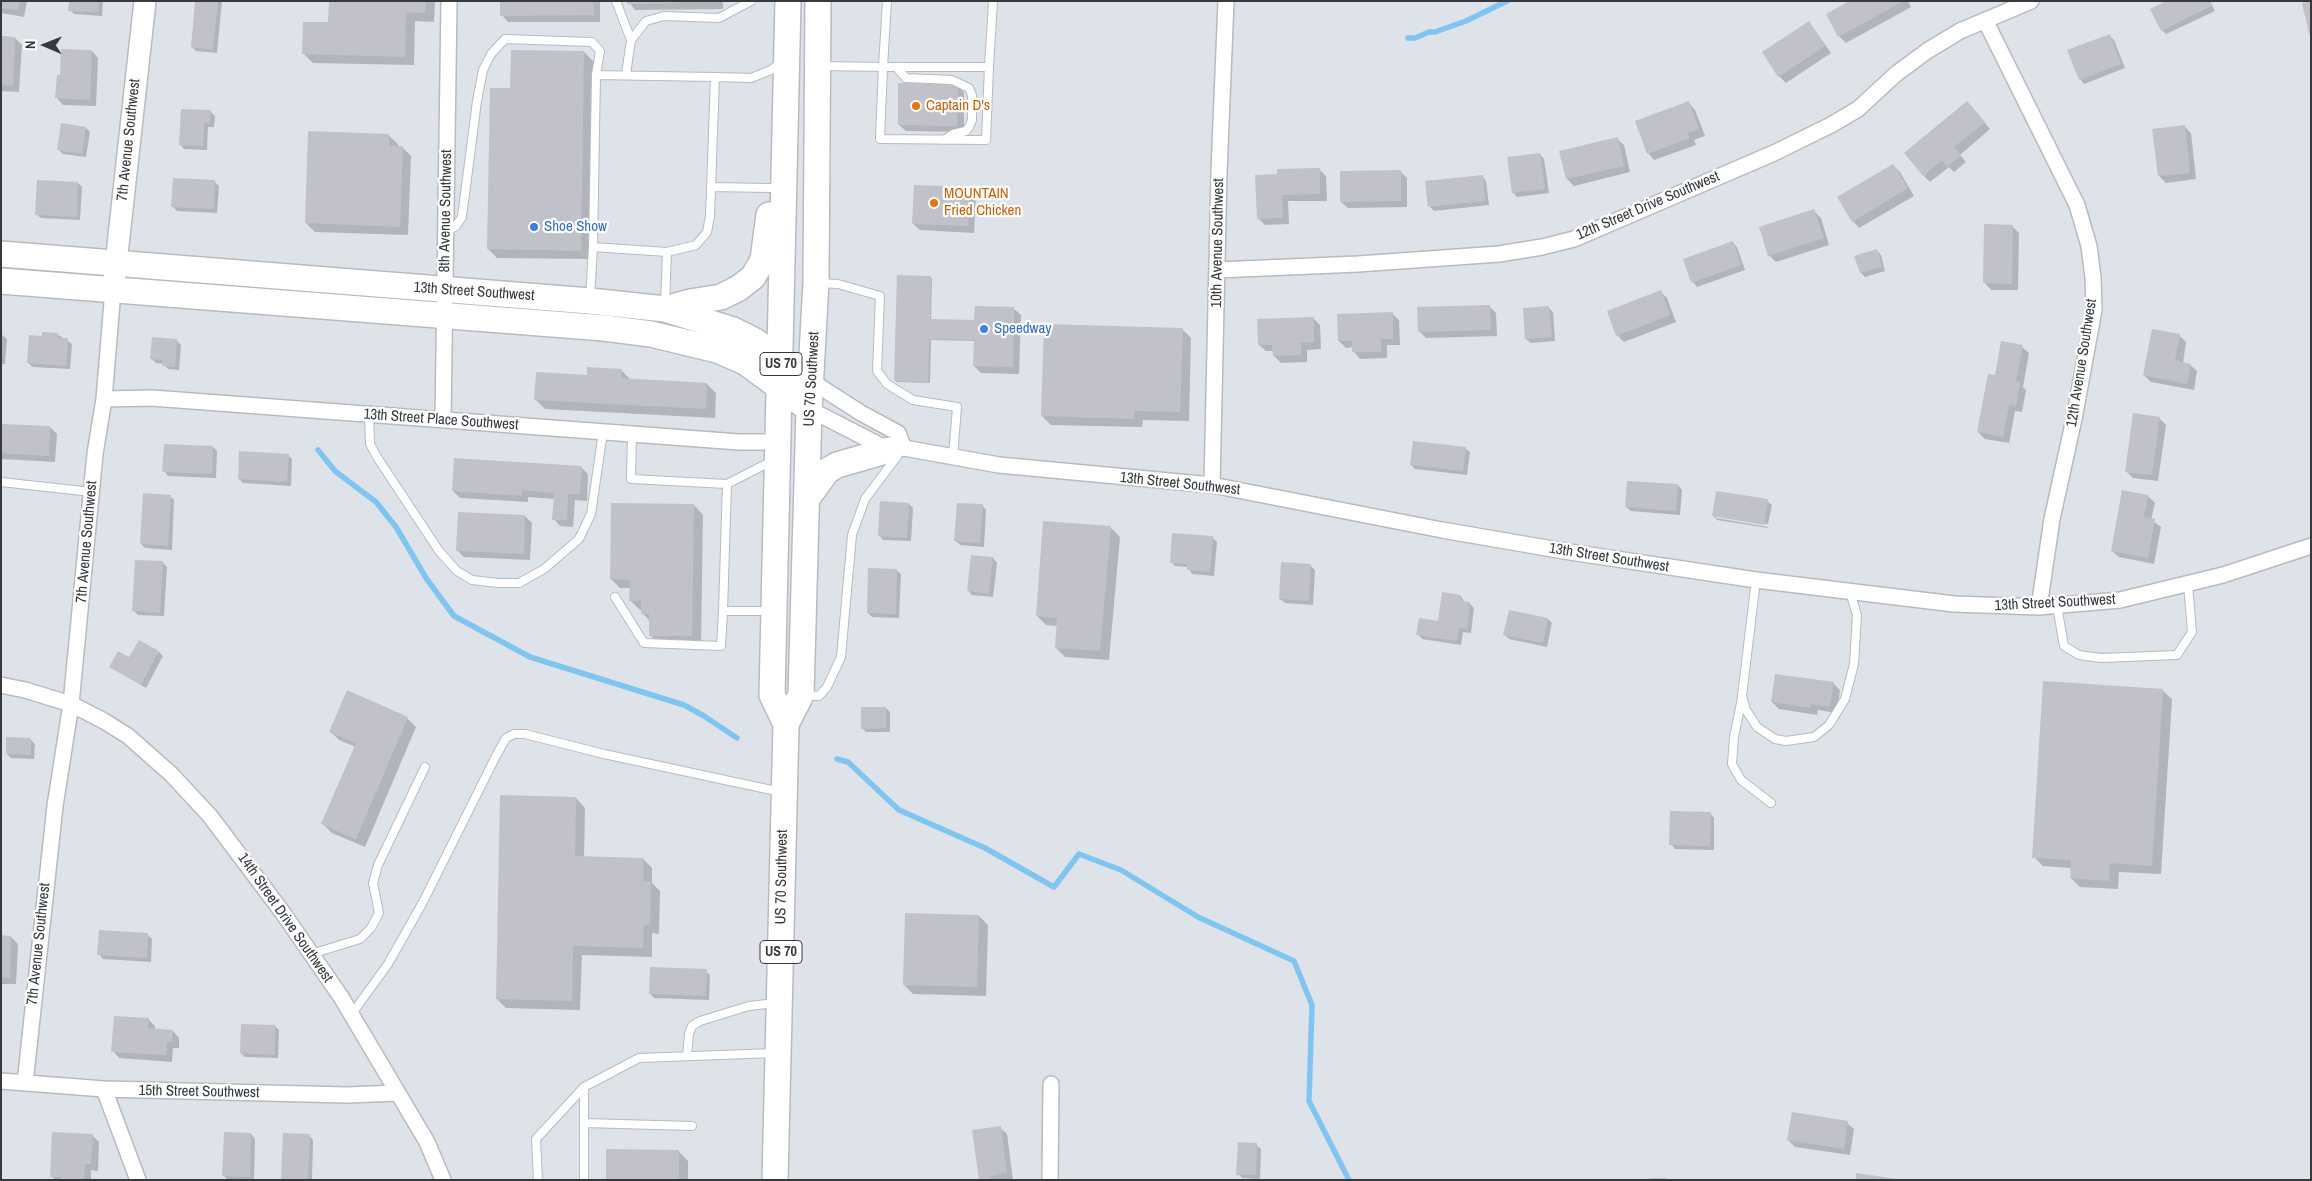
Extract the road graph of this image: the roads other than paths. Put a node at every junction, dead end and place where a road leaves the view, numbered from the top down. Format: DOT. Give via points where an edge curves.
graph roads {
  1 [pos="145,1"];
  2 [pos="449,1"];
  3 [pos="616,1"];
  4 [pos="751,1"];
  5 [pos="788,1"];
  6 [pos="818,1"];
  7 [pos="887,1"];
  8 [pos="993,1"];
  9 [pos="1226,1"];
  10 [pos="2031,1"];
  11 [pos="1985,20"];
  12 [pos="631,40"];
  13 [pos="818,66"];
  14 [pos="883,66"];
  15 [pos="896,67"];
  16 [pos="989,67"];
  17 [pos="785,70"];
  18 [pos="626,74"];
  19 [pos="596,75"];
  20 [pos="715,77"];
  21 [pos="944,140"];
  22 [pos="711,187"];
  23 [pos="770,188"];
  24 [pos="446,232"];
  25 [pos="593,247"];
  26 [pos="667,252"];
  27 [pos="1,254"];
  28 [pos="116,264"];
  29 [pos="1218,270"];
  30 [pos="1,281"];
  31 [pos="816,282"];
  32 [pos="113,290"];
  33 [pos="445,290"];
  34 [pos="590,301"];
  35 [pos="665,310"];
  36 [pos="445,316"];
  37 [pos="781,360"];
  38 [pos="811,381"];
  39 [pos="779,387"];
  40 [pos="104,399"];
  41 [pos="809,409"];
  42 [pos="369,414"];
  43 [pos="444,420"];
  44 [pos="603,432"];
  45 [pos="632,434"];
  46 [pos="897,449"];
  47 [pos="778,450"];
  48 [pos="953,457"];
  49 [pos="1,482"];
  50 [pos="727,484"];
  51 [pos="1212,485"];
  52 [pos="92,492"];
  53 [pos="808,497"];
  54 [pos="2311,546"];
  55 [pos="1756,580"];
  56 [pos="2188,584"];
  57 [pos="1850,592"];
  58 [pos="614,597"];
  59 [pos="2056,606"];
  60 [pos="2039,607"];
  61 [pos="723,610"];
  62 [pos="774,611"];
  63 [pos="1,685"];
  64 [pos="801,695"];
  65 [pos="1742,696"];
  66 [pos="71,704"];
  67 [pos="786,724"];
  68 [pos="425,767"];
  69 [pos="785,792"];
  70 [pos="1771,803"];
  71 [pos="311,954"];
  72 [pos="779,1002"];
  73 [pos="351,1015"];
  74 [pos="778,1053"];
  75 [pos="687,1056"];
  76 [pos="1,1081"];
  77 [pos="25,1083"];
  78 [pos="1051,1084"];
  79 [pos="584,1087"];
  80 [pos="104,1089"];
  81 [pos="398,1093"];
  82 [pos="584,1123"];
  83 [pos="692,1126"];
  84 [pos="138,1180"];
  85 [pos="443,1180"];
  86 [pos="538,1180"];
  87 [pos="584,1180"];
  88 [pos="775,1180"];
  89 [pos="1050,1180"];
  1 -- 28 [label="street, 7th Avenue Southwest"];
  2 -- 24 [label="street, 8th Avenue Southwest"];
  3 -- 12 [label="lane"];
  4 -- 12 [label="lane" via="719,18 664,16 646,21"];
  5 -- 17 [label="main road, US 70 Southwest / US 70"];
  6 -- 13 [label="main road, US 70 Southwest / US 70"];
  7 -- 14 [label="lane"];
  8 -- 16 [label="lane"];
  9 -- 29 [label="street, 10th Avenue Southwest"];
  10 -- 11 [label="street, 12th Street Drive Southwest"];
  11 -- 29 [label="street, 12th Street Drive Southwest" via="1927,51 1858,109 1831,125 1574,239 1499,254"];
  11 -- 60 [label="street, 12th Avenue Southwest" via="2077,205 2089,246 2093,278 2094,310 2052,519"];
  12 -- 18 [label="lane"];
  13 -- 14 [label="lane"];
  13 -- 31 [label="main road, US 70 Southwest / US 70"];
  14 -- 15 [label="lane"];
  14 -- 21 [label="lane" via="880,139"];
  15 -- 16 [label="lane"];
  15 -- 21 [label="lane" via="906,78 952,80 970,88 972,120 969,127"];
  16 -- 21 [label="lane" via="986,140"];
  17 -- 20 [label="lane" via="771,70 751,78"];
  17 -- 23 [label="main road" via="772,109"];
  17 -- 37 [label="main road, US 70 Southwest / US 70"];
  18 -- 19 [label="lane"];
  18 -- 20 [label="lane"];
  19 -- 24 [label="lane" via="600,51 592,42 505,39 490,54 478,93 462,217"];
  19 -- 25 [label="lane"];
  20 -- 22 [label="lane"];
  22 -- 23 [label="lane"];
  22 -- 26 [label="lane" via="707,232 696,245"];
  23 -- 35 [label="main road" via="768,236 763,260 753,277 721,297"];
  24 -- 33 [label="street, 8th Avenue Southwest"];
  25 -- 26 [label="lane"];
  25 -- 34 [label="lane"];
  26 -- 35 [label="lane"];
  27 -- 28 [label="main road, 13th Street Southwest"];
  28 -- 32 [label="street, 7th Avenue Southwest"];
  28 -- 33 [label="main road, 13th Street Southwest"];
  29 -- 51 [label="street, 10th Avenue Southwest"];
  30 -- 32 [label="main road, 13th Street Southwest"];
  31 -- 38 [label="main road, US 70 Southwest / US 70"];
  31 -- 48 [label="lane" via="838,284 880,296 877,371 887,384 913,400 957,407"];
  32 -- 36 [label="main road, 13th Street Southwest"];
  32 -- 40 [label="street, 7th Avenue Southwest"];
  33 -- 34 [label="main road, 13th Street Southwest"];
  33 -- 36 [label="street, 8th Avenue Southwest"];
  34 -- 35 [label="main road, 13th Street Southwest"];
  35 -- 37 [label="main road, 13th Street Southwest" via="733,330"];
  36 -- 39 [label="main road, 13th Street Southwest" via="604,328 678,339 745,362"];
  36 -- 43 [label="street, 8th Avenue Southwest"];
  37 -- 38 [label="main road, 13th Street Southwest"];
  37 -- 39 [label="main road, US 70 Southwest / US 70"];
  38 -- 41 [label="main road, US 70 Southwest / US 70"];
  38 -- 46 [label="street, 13th Street Southwest" via="898,433"];
  39 -- 41 [label="main road, 13th Street Southwest"];
  39 -- 47 [label="main road, US 70 Southwest / US 70"];
  40 -- 42 [label="street, 13th Street Place Southwest" via="152,398"];
  40 -- 52 [label="street, 7th Avenue Southwest"];
  41 -- 46 [label="street, 13th Street Southwest"];
  41 -- 53 [label="main road, US 70 Southwest / US 70"];
  42 -- 43 [label="street, 13th Street Place Southwest"];
  42 -- 44 [label="lane" via="370,444 439,551 456,571 472,580 498,584 519,583 544,570 580,539 591,514"];
  43 -- 44 [label="street, 13th Street Place Southwest"];
  44 -- 45 [label="street, 13th Street Place Southwest"];
  45 -- 47 [label="street, 13th Street Place Southwest" via="739,442"];
  45 -- 50 [label="lane" via="631,478"];
  46 -- 48 [label="street, 13th Street Southwest"];
  46 -- 53 [label="main road" via="837,465 828,471"];
  46 -- 64 [label="lane" via="865,500 852,535 841,657 827,687 819,696"];
  47 -- 50 [label="lane"];
  47 -- 62 [label="main road, US 70 Southwest / US 70"];
  48 -- 51 [label="street, 13th Street Southwest" via="1084,475"];
  49 -- 52 [label="lane"];
  50 -- 61 [label="lane"];
  51 -- 55 [label="street, 13th Street Southwest" via="1442,530"];
  52 -- 66 [label="street, 7th Avenue Southwest"];
  53 -- 64 [label="main road, US 70 Southwest / US 70"];
  54 -- 56 [label="street, 13th Street Southwest"];
  55 -- 57 [label="street, 13th Street Southwest"];
  55 -- 65 [label="lane"];
  56 -- 59 [label="street, 13th Street Southwest" via="2120,600"];
  56 -- 59 [label="lane" via="2192,632 2177,655 2101,658 2079,655 2064,646"];
  57 -- 60 [label="street, 13th Street Southwest" via="1954,604"];
  57 -- 65 [label="lane" via="1857,614 1854,664 1845,699 1829,725 1814,737 1786,741 1775,739 1757,727"];
  58 -- 61 [label="lane" via="644,643 721,646"];
  59 -- 60 [label="street, 13th Street Southwest"];
  61 -- 62 [label="lane"];
  62 -- 67 [label="main road, US 70 Southwest / US 70" via="772,695"];
  63 -- 66 [label="street, 14th Street Drive Southwest"];
  64 -- 67 [label="main road, US 70 Southwest / US 70"];
  65 -- 70 [label="lane" via="1732,764 1741,780"];
  66 -- 71 [label="street, 14th Street Drive Southwest" via="128,736 171,774 228,839"];
  66 -- 77 [label="street, 7th Avenue Southwest" via="55,806"];
  67 -- 69 [label="main road, US 70 Southwest / US 70"];
  68 -- 71 [label="lane" via="378,865 374,883 379,913 372,928 360,939"];
  69 -- 72 [label="main road, US 70 Southwest / US 70"];
  69 -- 73 [label="lane" via="525,734 506,738 423,902 388,964"];
  71 -- 73 [label="street, 14th Street Drive Southwest"];
  72 -- 74 [label="main road, US 70 Southwest / US 70"];
  72 -- 75 [label="lane" via="748,1006 700,1021 692,1026 689,1034"];
  73 -- 81 [label="street, 14th Street Drive Southwest"];
  74 -- 75 [label="lane"];
  74 -- 88 [label="main road, US 70 Southwest / US 70"];
  75 -- 79 [label="lane" via="639,1058"];
  76 -- 77 [label="street, 15th Street Southwest"];
  77 -- 80 [label="street, 15th Street Southwest"];
  78 -- 89 [label="street"];
  79 -- 82 [label="lane"];
  79 -- 86 [label="lane" via="536,1139"];
  80 -- 81 [label="street, 15th Street Southwest" via="347,1095"];
  80 -- 84 [label="street"];
  81 -- 85 [label="street, 14th Street Drive Southwest" via="427,1142"];
  82 -- 83 [label="lane"];
  82 -- 87 [label="lane"];
}
